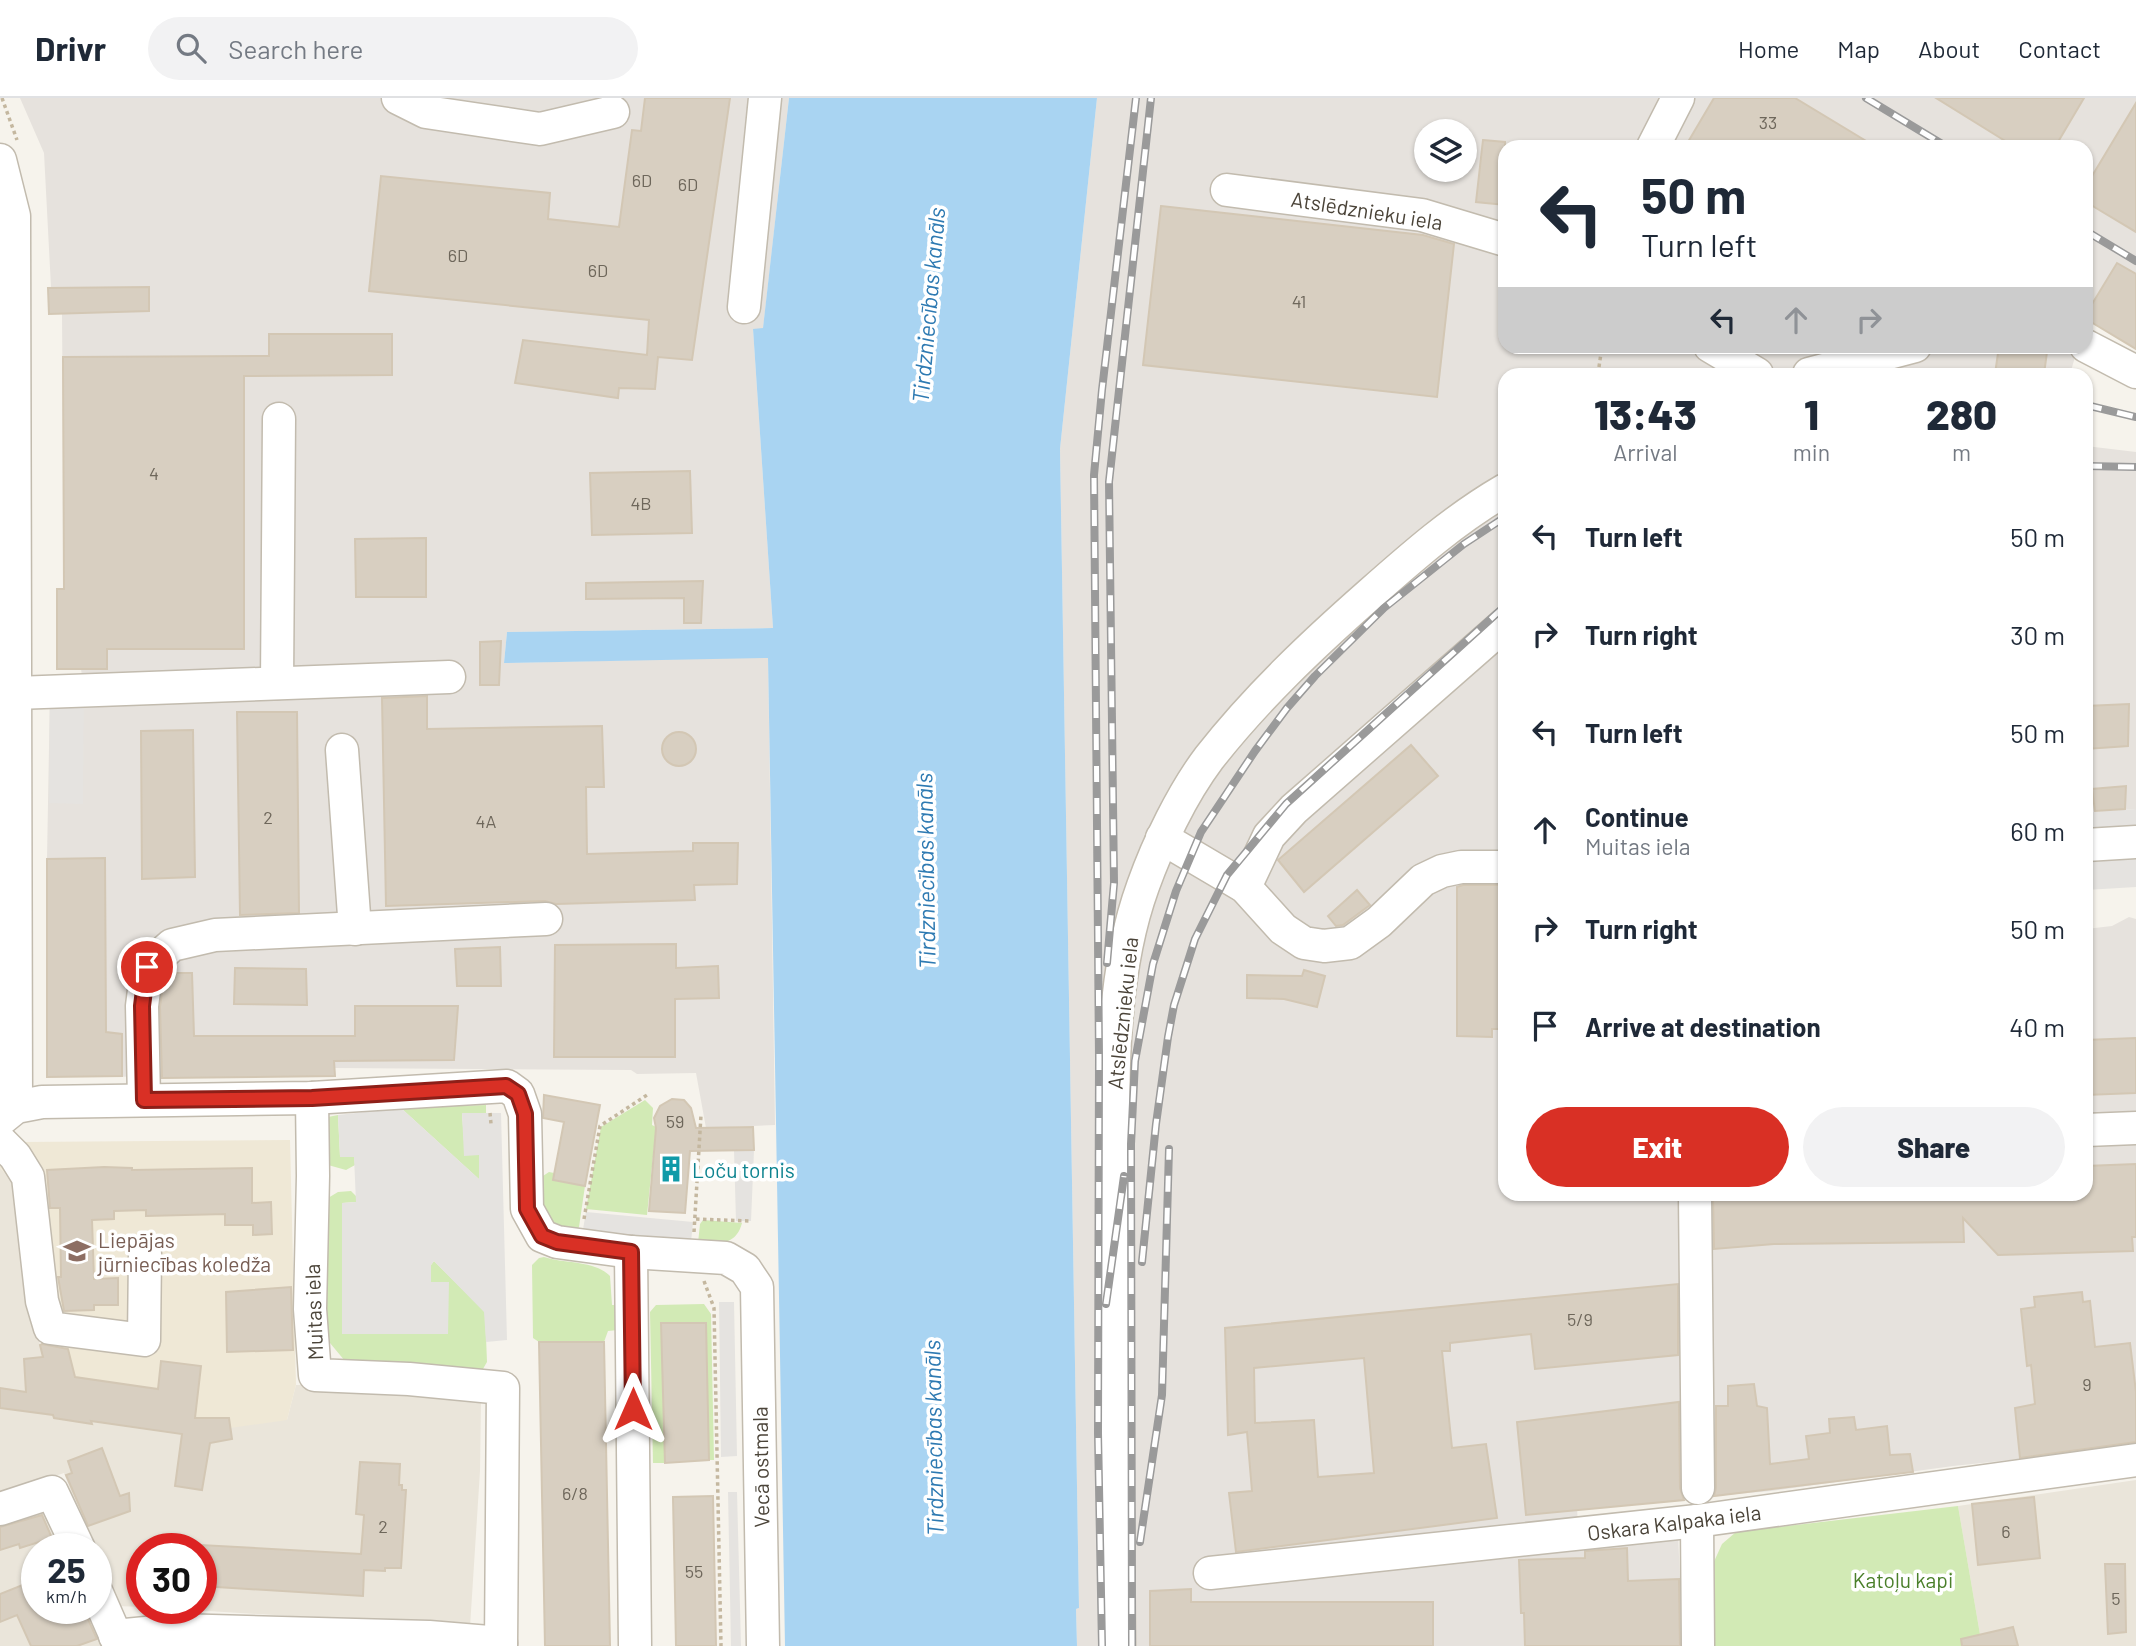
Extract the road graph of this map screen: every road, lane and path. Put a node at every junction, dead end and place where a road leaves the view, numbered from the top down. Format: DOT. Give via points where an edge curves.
graph roads {
  1 [pos="398,98"];
  2 [pos="765,98"];
  3 [pos="1678,98"];
  4 [pos="496,110"];
  5 [pos="613,112"];
  6 [pos="1657,140"];
  7 [pos="0,160"];
  8 [pos="1227,190"];
  9 [pos="1498,238"];
  10 [pos="744,307"];
  11 [pos="2093,350"];
  12 [pos="1723,354"];
  13 [pos="1885,354"];
  14 [pos="1747,368"];
  15 [pos="1832,368"];
  16 [pos="2136,372"];
  17 [pos="279,419"];
  18 [pos="1498,494"];
  19 [pos="1498,630"];
  20 [pos="449,677"];
  21 [pos="278,683"];
  22 [pos="16,693"];
  23 [pos="342,750"];
  24 [pos="1163,838"];
  25 [pos="2136,842"];
  26 [pos="2093,845"];
  27 [pos="1498,867"];
  28 [pos="1245,887"];
  29 [pos="546,919"];
  30 [pos="355,929"];
  31 [pos="647,1095"];
  32 [pos="312,1098"];
  33 [pos="144,1100"];
  34 [pos="8,1114"];
  35 [pos="701,1115"];
  36 [pos="2136,1128"];
  37 [pos="2093,1130"];
  38 [pos="0,1141"];
  39 [pos="1695,1201"];
  40 [pos="696,1219"];
  41 [pos="751,1221"];
  42 [pos="580,1245"];
  43 [pos="631,1252"];
  44 [pos="145,1254"];
  45 [pos="692,1255"];
  46 [pos="2136,1461"];
  47 [pos="1698,1488"];
  48 [pos="0,1510"];
  49 [pos="1697,1521"];
  50 [pos="71,1533"];
  51 [pos="1210,1573"];
  52 [pos="111,1624"];
  53 [pos="118,1641"];
  54 [pos="501,1645"];
  55 [pos="635,1646"];
  56 [pos="721,1646"];
  57 [pos="763,1646"];
  58 [pos="1119,1646"];
  59 [pos="1698,1646"];
  1 -- 4 [label="street" via="426,112"];
  2 -- 10 [label="street"];
  3 -- 6 [label="street"];
  4 -- 5 [label="street" via="540,129"];
  7 -- 22 [label="street" via="14,216"];
  8 -- 9 [label="street, Atslēdznieku iela" via="1422,215"];
  11 -- 16 [label="street"];
  12 -- 14 [label="street"];
  13 -- 15 [label="street"];
  17 -- 21 [label="street"];
  18 -- 24 [label="street, Atslēdznieku iela" via="1427,544 1268,689 1207,760"];
  19 -- 28 [label="street" via="1294,809 1269,836"];
  20 -- 21 [label="street"];
  21 -- 22 [label="street"];
  22 -- 34 [label="street"];
  23 -- 30 [label="street"];
  24 -- 28 [label="street"];
  24 -- 58 [label="street, Atslēdznieku iela" via="1142,888 1127,943 1116,1045"];
  25 -- 26 [label="street"];
  27 -- 28 [label="street" via="1442,871 1423,880 1350,943 1324,946 1304,943 1283,929"];
  29 -- 30 [label="street"];
  30 -- 33 [label="street" via="215,935 172,945 147,967 142,1006"];
  31 -- 42 [label="path" via="600,1126"];
  32 -- 33 [label="street"];
  32 -- 42 [label="street" via="506,1086 518,1094 525,1114 527,1209 542,1236"];
  32 -- 54 [label="street, Muitas iela" via="310,1309 316,1375 503,1388"];
  33 -- 34 [label="street" via="42,1102"];
  35 -- 40 [label="path"];
  36 -- 37 [label="street"];
  38 -- 44 [label="street" via="28,1177 42,1301 50,1328 144,1340"];
  39 -- 47 [label="street"];
  40 -- 41 [label="path"];
  40 -- 45 [label="path"];
  42 -- 43 [label="street"];
  43 -- 45 [label="street"];
  43 -- 55 [label="street"];
  45 -- 56 [label="path" via="691,1275 702,1275 715,1307"];
  45 -- 57 [label="street, Vecā ostmala" via="726,1258 745,1269 757,1287"];
  46 -- 49 [label="street, Oskara Kalpaka iela"];
  48 -- 50 [label="street" via="52,1492"];
  49 -- 51 [label="street, Oskara Kalpaka iela"];
  49 -- 59 [label="street"];
  52 -- 53 [label="street"];
  53 -- 54 [label="street" via="177,1630 421,1637"];
}
